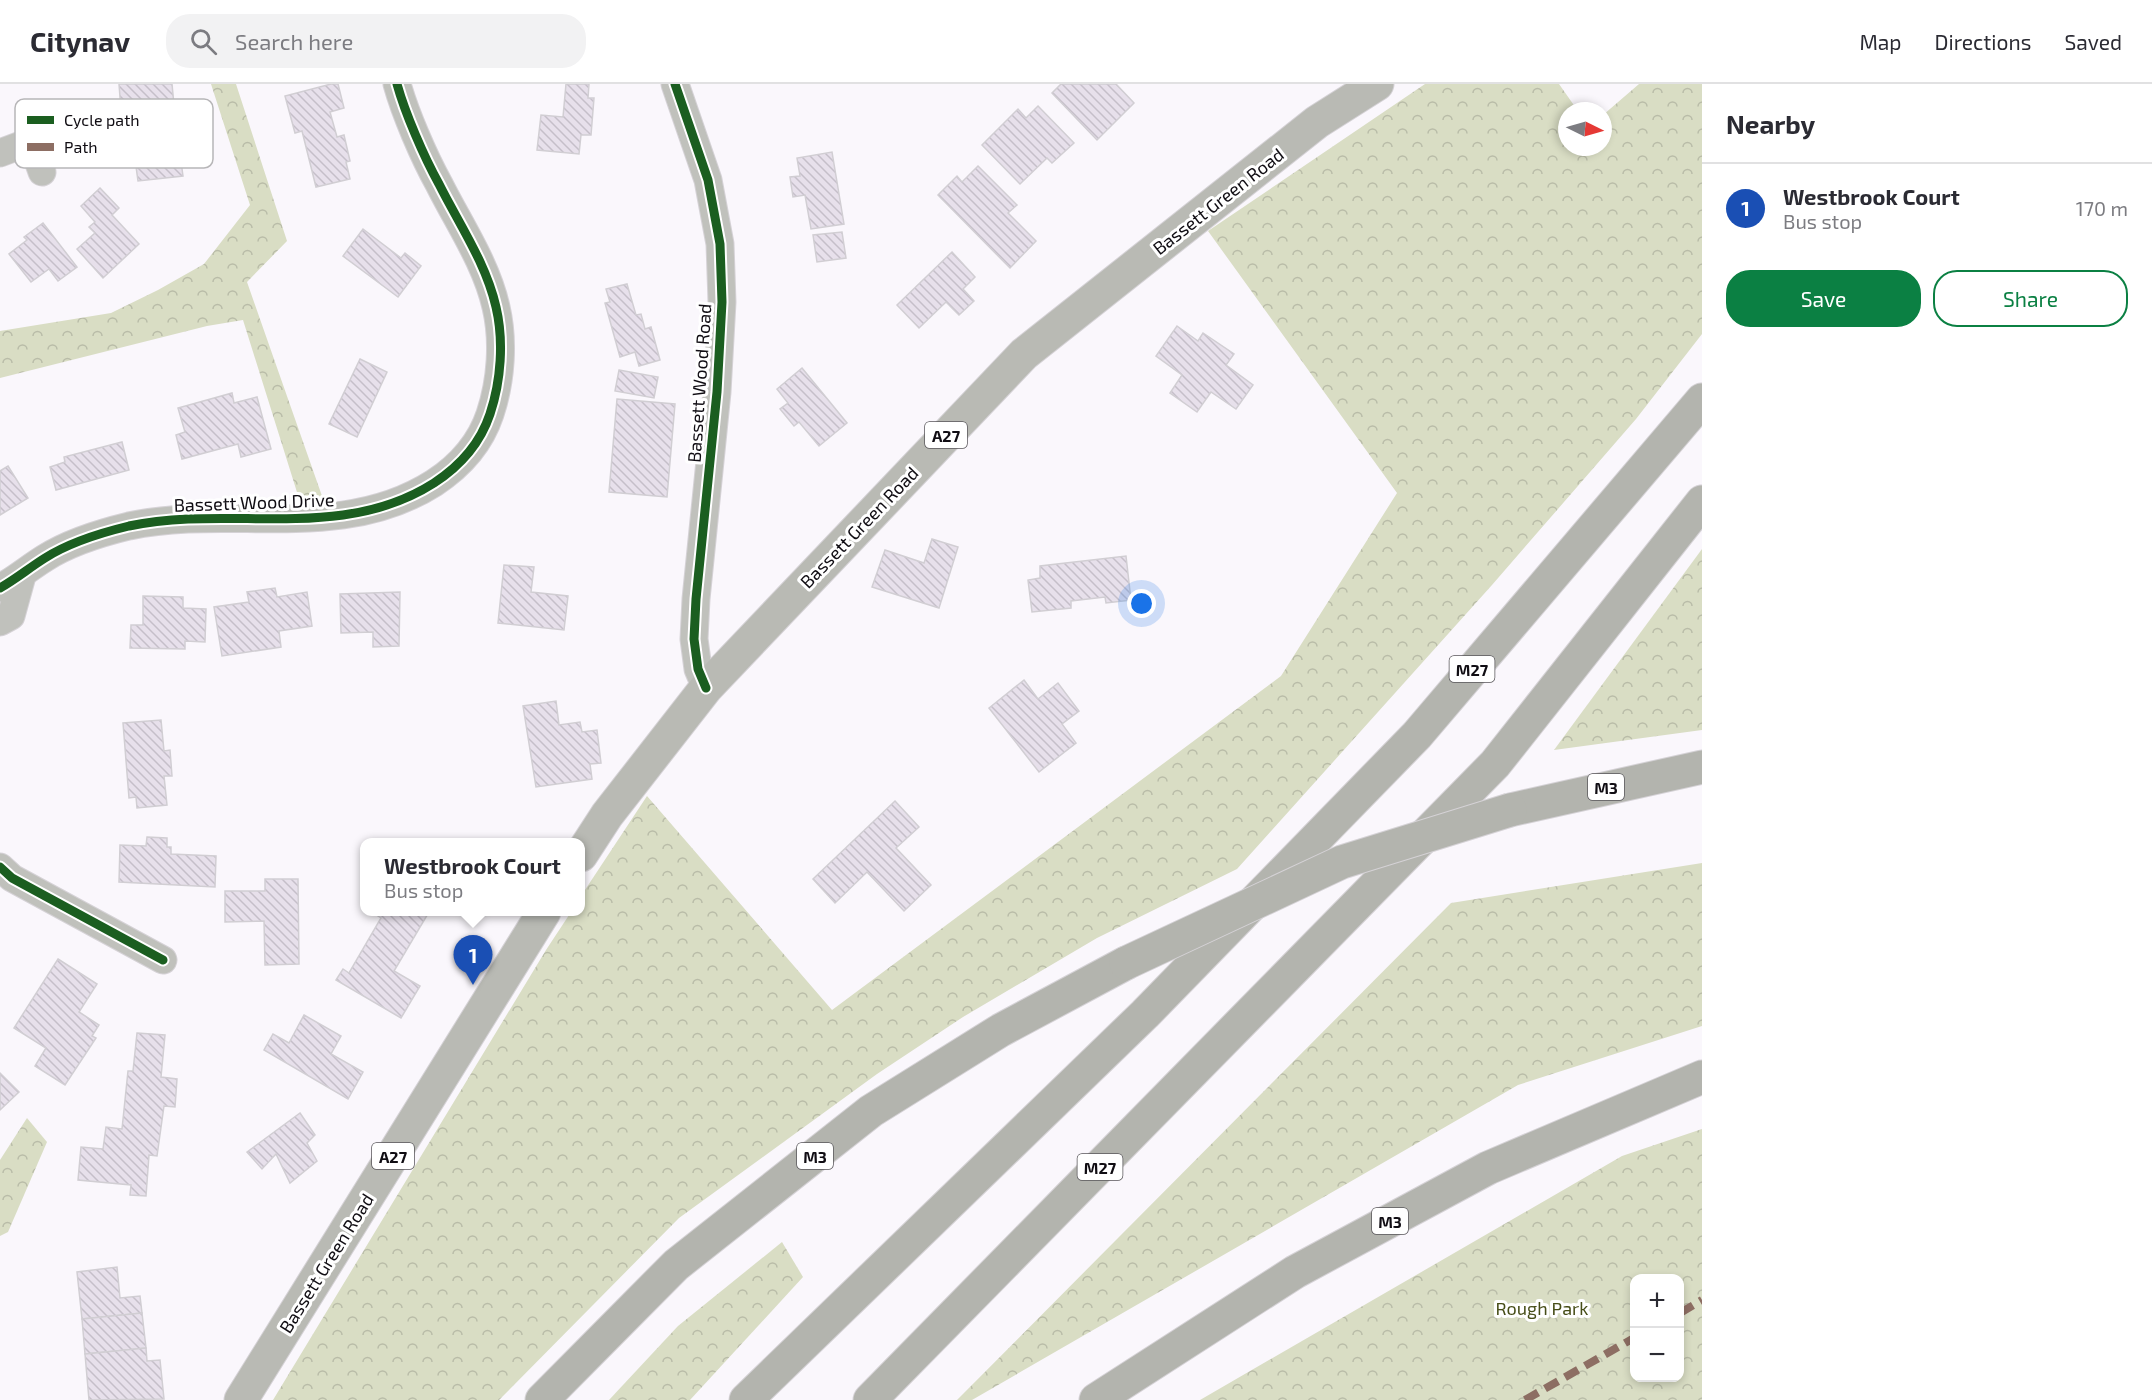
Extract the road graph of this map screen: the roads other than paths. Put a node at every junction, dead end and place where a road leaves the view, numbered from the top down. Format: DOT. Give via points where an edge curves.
graph roads {
  1 [pos="397,84"];
  2 [pos="675,84"];
  3 [pos="1377,84"];
  4 [pos="15,147"];
  5 [pos="0,153"];
  6 [pos="41,168"];
  7 [pos="42,172"];
  8 [pos="1702,400"];
  9 [pos="1702,502"];
  10 [pos="11,582"];
  11 [pos="0,622"];
  12 [pos="706,688"];
  13 [pos="1702,767"];
  14 [pos="585,849"];
  15 [pos="0,867"];
  16 [pos="542,916"];
  17 [pos="163,960"];
  18 [pos="1702,1077"];
  19 [pos="241,1400"];
  20 [pos="542,1400"];
  21 [pos="746,1400"];
  22 [pos="870,1400"];
  23 [pos="1096,1400"];
  1 -- 10 [label="street, Bassett Wood Drive" via="438,183 472,244 496,306 501,352 496,397 484,432 469,453 445,476 421,491 379,508 299,520 174,519 129,526 79,540"];
  2 -- 12 [label="street, Bassett Wood Road" via="708,180 720,244 722,302 717,392 694,639 698,669"];
  3 -- 12 [label="main road, Bassett Green Road / A27" via="1317,122 1024,354"];
  4 -- 5 [label="street"];
  6 -- 7 [label="street"];
  8 -- 21 [label="highway, M27" via="1408,743 1145,1014"];
  9 -- 22 [label="highway, M27" via="1495,764"];
  10 -- 11 [label="street, Bassett Wood Drive" via="11,616"];
  12 -- 14 [label="main road, Bassett Green Road / A27"];
  13 -- 20 [label="highway, M3, bridge" via="1510,810 1342,862 1126,963 1001,1030 871,1111 676,1265"];
  15 -- 17 [label="street" via="12,878"];
  16 -- 19 [label="main road, Bassett Green Road / A27"];
  18 -- 23 [label="highway, M3" via="1488,1168 1295,1272"];
}
